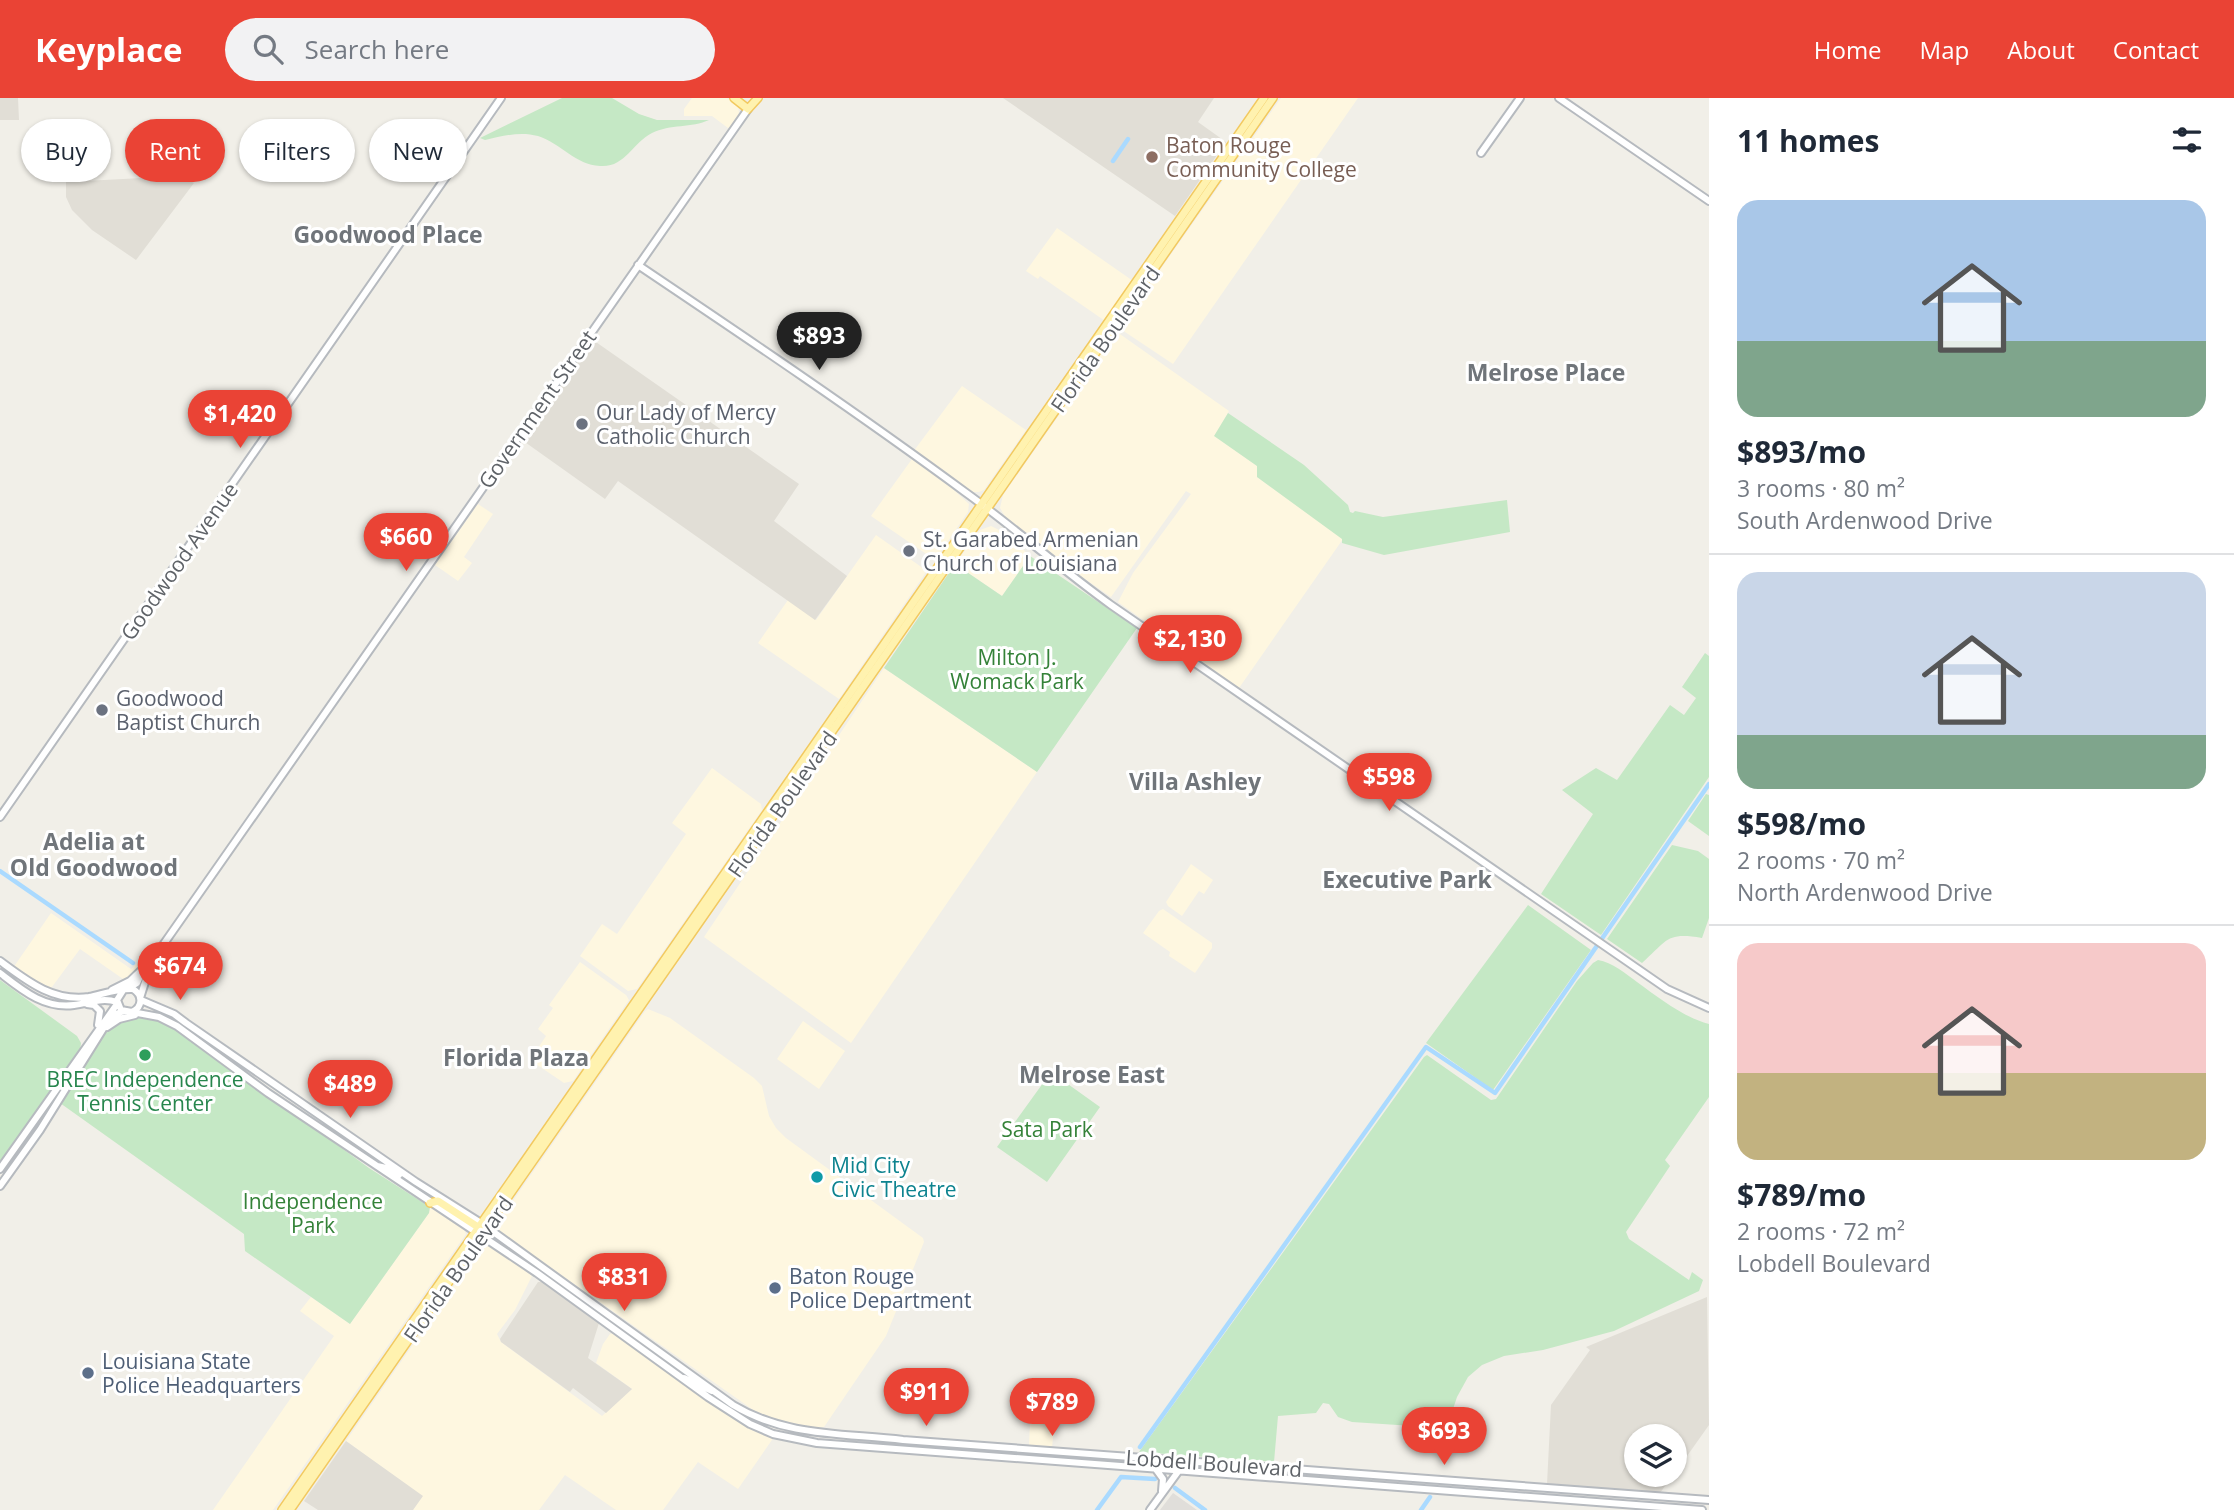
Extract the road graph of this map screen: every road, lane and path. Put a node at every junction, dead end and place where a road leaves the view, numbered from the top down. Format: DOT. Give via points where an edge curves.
graph roads {
  1 [pos="501,98"];
  2 [pos="734,98"];
  3 [pos="756,98"];
  4 [pos="1264,98"];
  5 [pos="1273,98"];
  6 [pos="1520,98"];
  7 [pos="1559,98"];
  8 [pos="1569,98"];
  9 [pos="748,108"];
  10 [pos="1576,109"];
  11 [pos="1249,126"];
  12 [pos="1481,153"];
  13 [pos="1709,201"];
  14 [pos="638,265"];
  15 [pos="984,506"];
  16 [pos="880,656"];
  17 [pos="0,817"];
  18 [pos="676,943"];
  19 [pos="152,960"];
  20 [pos="0,961"];
  21 [pos="670,965"];
  22 [pos="145,966"];
  23 [pos="0,973"];
  24 [pos="24,979"];
  25 [pos="18,987"];
  26 [pos="142,988"];
  27 [pos="127,989"];
  28 [pos="108,993"];
  29 [pos="64,997"];
  30 [pos="140,999"];
  31 [pos="85,1003"];
  32 [pos="117,1003"];
  33 [pos="149,1003"];
  34 [pos="63,1006"];
  35 [pos="1709,1008"];
  36 [pos="127,1012"];
  37 [pos="142,1013"];
  38 [pos="98,1034"];
  39 [pos="545,1138"];
  40 [pos="375,1166"];
  41 [pos="0,1169"];
  42 [pos="416,1182"];
  43 [pos="0,1186"];
  44 [pos="430,1203"];
  45 [pos="481,1229"];
  46 [pos="583,1308"];
  47 [pos="610,1315"];
  48 [pos="610,1328"];
  49 [pos="640,1337"];
  50 [pos="682,1379"];
  51 [pos="713,1390"];
  52 [pos="708,1397"];
  53 [pos="824,1434"];
  54 [pos="915,1441"];
  55 [pos="817,1443"];
  56 [pos="914,1450"];
  57 [pos="1182,1461"];
  58 [pos="1264,1467"];
  59 [pos="1155,1468"];
  60 [pos="1285,1468"];
  61 [pos="1180,1470"];
  62 [pos="1238,1475"];
  63 [pos="1380,1475"];
  64 [pos="1284,1478"];
  65 [pos="1355,1483"];
  66 [pos="1545,1488"];
  67 [pos="1617,1493"];
  68 [pos="1161,1496"];
  69 [pos="1544,1498"];
  70 [pos="1709,1500"];
  71 [pos="1616,1503"];
  72 [pos="286,1508"];
  73 [pos="1150,1510"];
  74 [pos="1702,1510"];
  1 -- 17 [label="main road, Goodwood Avenue"];
  2 -- 9 [label="main road"];
  3 -- 9 [label="main road, Government Street"];
  4 -- 11 [label="main road, Florida Boulevard"];
  5 -- 11 [label="main road, Florida Boulevard"];
  6 -- 12 [label="main road"];
  7 -- 10 [label="main road"];
  8 -- 10 [label="main road"];
  9 -- 14 [label="main road, Government Street"];
  10 -- 13 [label="main road"];
  11 -- 15 [label="main road, Florida Boulevard"];
  14 -- 15 [label="main road"];
  14 -- 19 [label="main road, Government Street"];
  15 -- 16 [label="main road, Florida Boulevard"];
  15 -- 35 [label="main road" via="1082,584 1667,989"];
  16 -- 18 [label="main road, Florida Boulevard"];
  16 -- 21 [label="main road, Florida Boulevard"];
  18 -- 21 [label="main road"];
  18 -- 39 [label="main road, Florida Boulevard"];
  19 -- 22 [label="main road, Government Street"];
  19 -- 26 [label="main road, Government Street"];
  20 -- 24 [label="main road"];
  21 -- 39 [label="main road, Florida Boulevard"];
  22 -- 27 [label="main road, Government Street" via="137,983"];
  22 -- 28 [label="main road"];
  23 -- 25 [label="main road"];
  24 -- 25 [label="main road"];
  24 -- 29 [label="main road"];
  25 -- 34 [label="main road" via="41,1001"];
  26 -- 30 [label="main road, Government Street"];
  26 -- 33 [label="main road"];
  27 -- 28 [label="main road"];
  27 -- 30 [label="main road" via="138,992"];
  27 -- 32 [label="main road" via="119,993"];
  28 -- 29 [label="main road"];
  29 -- 34 [label="main road"];
  30 -- 33 [label="main road"];
  30 -- 36 [label="main road" via="138,1008"];
  31 -- 32 [label="main road" via="104,999"];
  31 -- 34 [label="main road"];
  31 -- 38 [label="main road" via="100,1011"];
  32 -- 36 [label="main road"];
  32 -- 38 [label="main road"];
  33 -- 42 [label="main road" via="180,1018"];
  36 -- 37 [label="main road"];
  36 -- 38 [label="main road" via="110,1018"];
  37 -- 38 [label="main road" via="116,1021"];
  37 -- 40 [label="main road" via="177,1026"];
  38 -- 41 [label="main road"];
  38 -- 43 [label="main road"];
  39 -- 45 [label="main road, Florida Boulevard"];
  40 -- 42 [label="main road" via="386,1167 411,1184"];
  40 -- 44 [label="main road"];
  42 -- 45 [label="main road"];
  44 -- 45 [label="main road" via="438,1201"];
  45 -- 46 [label="main road, Lobdell Boulevard"];
  45 -- 47 [label="main road, Lobdell Boulevard"];
  45 -- 72 [label="main road, Florida Boulevard"];
  46 -- 47 [label="main road"];
  46 -- 48 [label="main road, Lobdell Boulevard"];
  47 -- 49 [label="main road, Lobdell Boulevard"];
  48 -- 49 [label="main road" via="618,1326"];
  48 -- 50 [label="main road, Lobdell Boulevard"];
  49 -- 51 [label="main road, Lobdell Boulevard"];
  50 -- 51 [label="main road"];
  50 -- 52 [label="main road, Lobdell Boulevard"];
  51 -- 52 [label="main road"];
  51 -- 53 [label="main road, Lobdell Boulevard" via="762,1421"];
  52 -- 55 [label="main road, Lobdell Boulevard" via="773,1434"];
  53 -- 54 [label="main road, Lobdell Boulevard"];
  53 -- 55 [label="main road"];
  54 -- 56 [label="main road"];
  54 -- 57 [label="main road, Lobdell Boulevard"];
  55 -- 56 [label="main road, Lobdell Boulevard"];
  56 -- 59 [label="main road, Lobdell Boulevard"];
  57 -- 58 [label="main road, Lobdell Boulevard"];
  57 -- 61 [label="main road"];
  58 -- 60 [label="main road, Lobdell Boulevard"];
  58 -- 62 [label="main road"];
  59 -- 61 [label="main road, Lobdell Boulevard"];
  59 -- 68 [label="main road" via="1163,1479"];
  60 -- 63 [label="main road, Lobdell Boulevard"];
  60 -- 64 [label="main road"];
  61 -- 62 [label="main road, Lobdell Boulevard"];
  61 -- 68 [label="main road"];
  62 -- 64 [label="main road, Lobdell Boulevard"];
  63 -- 65 [label="main road" via="1359,1478"];
  63 -- 66 [label="main road, Lobdell Boulevard"];
  64 -- 65 [label="main road, Lobdell Boulevard"];
  65 -- 69 [label="main road, Lobdell Boulevard"];
  66 -- 67 [label="main road, Lobdell Boulevard"];
  66 -- 69 [label="main road"];
  67 -- 70 [label="main road, Lobdell Boulevard"];
  67 -- 71 [label="main road"];
  68 -- 73 [label="main road"];
  69 -- 71 [label="main road, Lobdell Boulevard"];
  71 -- 74 [label="main road, Lobdell Boulevard"];
}
